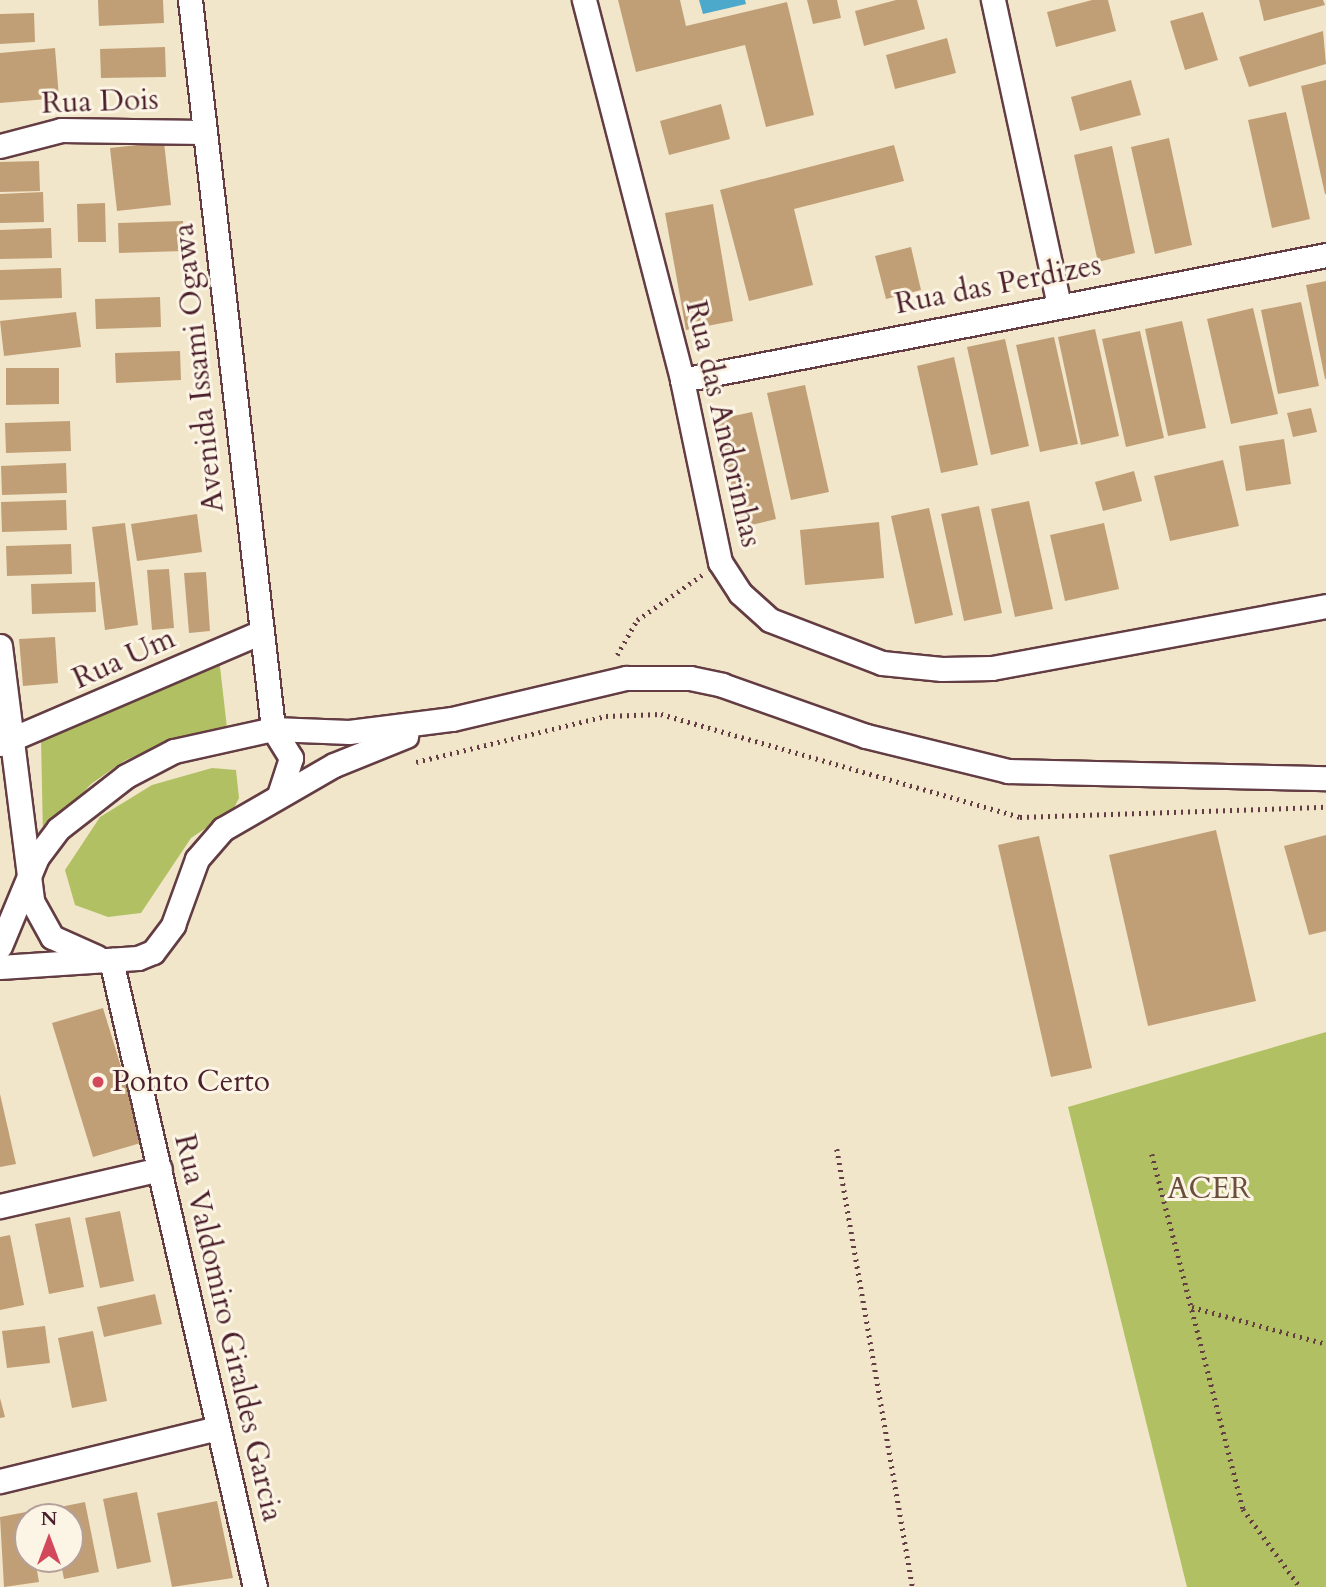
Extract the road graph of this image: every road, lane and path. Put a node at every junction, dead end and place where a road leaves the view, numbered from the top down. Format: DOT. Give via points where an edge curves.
graph roads {
  1 [pos="190,0"];
  2 [pos="584,0"];
  3 [pos="993,0"];
  4 [pos="204,132"];
  5 [pos="0,146"];
  6 [pos="1326,255"];
  7 [pos="1059,304"];
  8 [pos="682,380"];
  9 [pos="720,562"];
  10 [pos="1326,606"];
  11 [pos="261,632"];
  12 [pos="0,646"];
  13 [pos="618,679"];
  14 [pos="606,716"];
  15 [pos="462,717"];
  16 [pos="273,729"];
  17 [pos="6,743"];
  18 [pos="410,764"];
  19 [pos="1326,778"];
  20 [pos="279,796"];
  21 [pos="28,879"];
  22 [pos="0,946"];
  23 [pos="111,960"];
  24 [pos="0,967"];
  25 [pos="837,1149"];
  26 [pos="1152,1154"];
  27 [pos="160,1169"];
  28 [pos="0,1206"];
  29 [pos="1192,1307"];
  30 [pos="1326,1344"];
  31 [pos="217,1428"];
  32 [pos="0,1481"];
  33 [pos="255,1587"];
  34 [pos="913,1587"];
  35 [pos="1300,1587"];
  1 -- 4 [label="street, Avenida Issami Ogawa"];
  2 -- 8 [label="street, Rua das Andorinhas"];
  3 -- 7 [label="street"];
  4 -- 5 [label="street, Rua Dois" via="61,130"];
  4 -- 11 [label="street, Avenida Issami Ogawa"];
  6 -- 7 [label="street, Rua das Perdizes"];
  7 -- 8 [label="street, Rua das Perdizes"];
  8 -- 9 [label="street, Rua das Andorinhas"];
  9 -- 10 [label="street, Rua das Andorinhas" via="740,593 770,620 882,663 942,669 992,667"];
  9 -- 13 [label="path" via="637,620 616,654"];
  11 -- 16 [label="street, Avenida Issami Ogawa"];
  11 -- 17 [label="street, Rua Um"];
  12 -- 17 [label="street"];
  13 -- 15 [label="street"];
  13 -- 19 [label="street" via="690,678 722,685 866,736 1008,771"];
  14 -- 18 [label="path"];
  15 -- 16 [label="street" via="349,733"];
  15 -- 20 [label="street" via="359,754"];
  16 -- 20 [label="street" via="291,758"];
  16 -- 21 [label="street" via="201,741 136,770 58,829"];
  17 -- 21 [label="street"];
  20 -- 23 [label="street" via="208,844 173,925 153,952"];
  21 -- 22 [label="street"];
  21 -- 23 [label="street" via="40,923 52,937"];
  23 -- 24 [label="street"];
  23 -- 27 [label="street, Rua Valdomiro Giraldes Garcia"];
  25 -- 34 [label="path"];
  26 -- 29 [label="path"];
  27 -- 28 [label="street"];
  27 -- 31 [label="street, Rua Valdomiro Giraldes Garcia"];
  29 -- 30 [label="path"];
  29 -- 35 [label="path" via="1243,1509"];
  31 -- 32 [label="street"];
  31 -- 33 [label="street, Rua Valdomiro Giraldes Garcia"];
}
